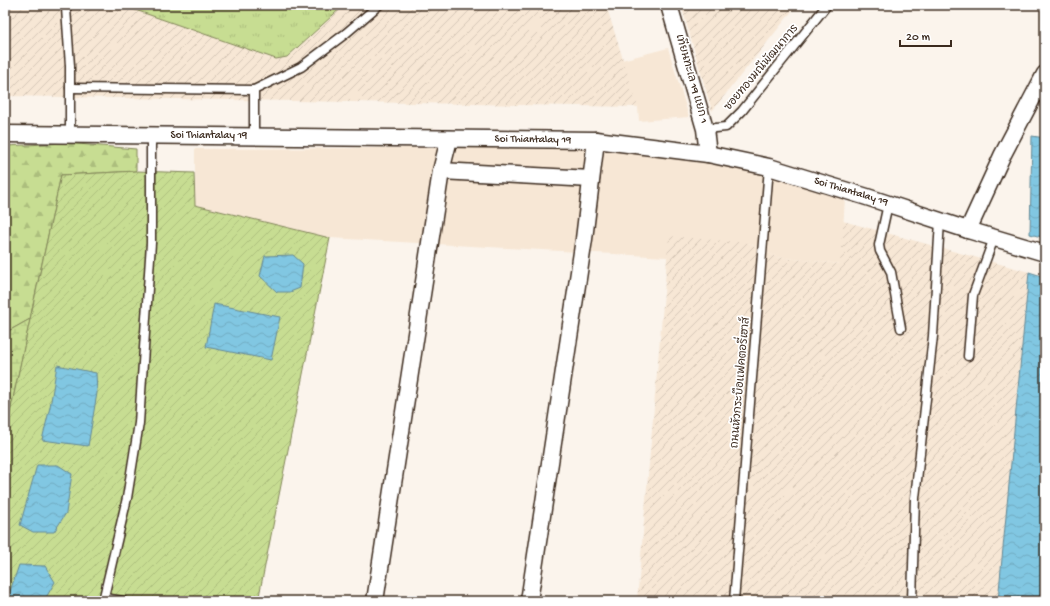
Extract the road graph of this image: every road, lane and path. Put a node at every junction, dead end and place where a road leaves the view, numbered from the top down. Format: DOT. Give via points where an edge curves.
graph roads {
  1 [pos="379,5"];
  2 [pos="669,5"];
  3 [pos="827,5"];
  4 [pos="66,8"];
  5 [pos="1045,74"];
  6 [pos="70,88"];
  7 [pos="254,90"];
  8 [pos="705,129"];
  9 [pos="5,134"];
  10 [pos="70,135"];
  11 [pos="151,136"];
  12 [pos="254,136"];
  13 [pos="449,139"];
  14 [pos="596,140"];
  15 [pos="708,154"];
  16 [pos="769,167"];
  17 [pos="441,171"];
  18 [pos="591,179"];
  19 [pos="888,204"];
  20 [pos="940,221"];
  21 [pos="968,230"];
  22 [pos="994,238"];
  23 [pos="1045,253"];
  24 [pos="901,328"];
  25 [pos="968,356"];
  26 [pos="104,599"];
  27 [pos="122,601"];
  28 [pos="375,601"];
  29 [pos="529,601"];
  30 [pos="734,601"];
  31 [pos="912,601"];
  1 -- 7 [label="lane" via="301,67"];
  2 -- 8 [label="street, เทียนทะเล 19 แยก 1"];
  3 -- 8 [label="lane, ซอยทองมณีพัฒนาการ" via="742,111 726,127"];
  4 -- 6 [label="lane"];
  5 -- 21 [label="street" via="1002,156"];
  6 -- 7 [label="lane"];
  6 -- 10 [label="lane"];
  7 -- 12 [label="lane"];
  8 -- 15 [label="street, เทียนทะเล 19 แยก 1"];
  9 -- 10 [label="street, Soi Thiantalay 19"];
  10 -- 11 [label="street, Soi Thiantalay 19"];
  11 -- 12 [label="street, Soi Thiantalay 19"];
  11 -- 26 [label="lane" via="151,243 139,423 127,498"];
  12 -- 13 [label="street, Soi Thiantalay 19"];
  13 -- 14 [label="street, Soi Thiantalay 19"];
  13 -- 17 [label="street"];
  14 -- 15 [label="street, Soi Thiantalay 19"];
  14 -- 18 [label="street"];
  15 -- 16 [label="street, Soi Thiantalay 19"];
  16 -- 19 [label="street, Soi Thiantalay 19"];
  16 -- 30 [label="lane, ถนนหัวกระบือแฟคตอรี่เฮาส์"];
  17 -- 18 [label="street"];
  17 -- 28 [label="street"];
  18 -- 29 [label="street"];
  19 -- 20 [label="street, Soi Thiantalay 19"];
  19 -- 24 [label="lane" via="879,245 890,272"];
  20 -- 21 [label="street, Soi Thiantalay 19"];
  20 -- 31 [label="lane" via="933,336 915,498"];
  21 -- 22 [label="street, Soi Thiantalay 19"];
  22 -- 23 [label="street, Soi Thiantalay 19"];
  22 -- 25 [label="lane" via="973,295"];
  26 -- 27 [label="lane"];
}
